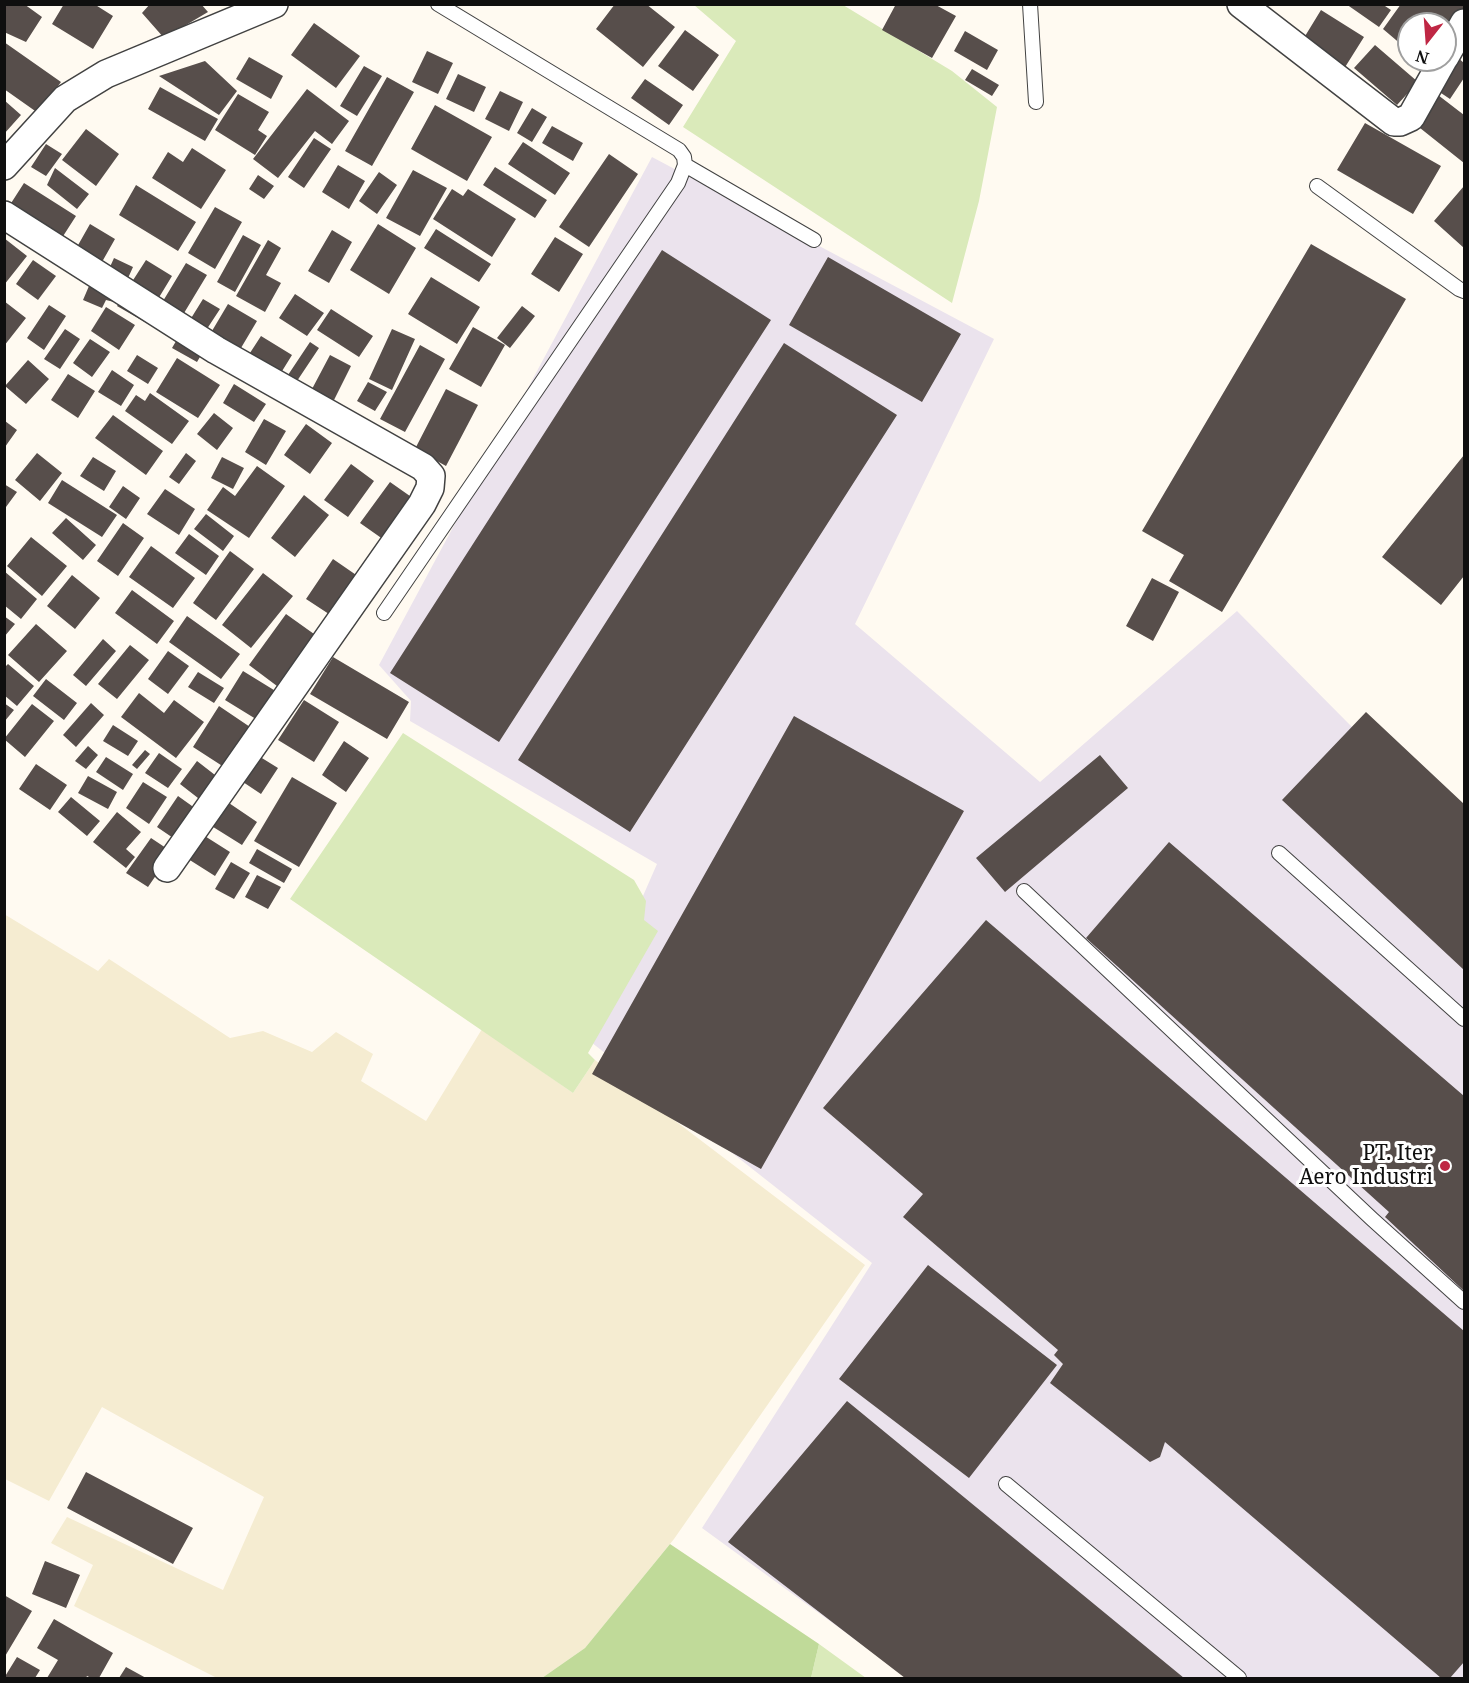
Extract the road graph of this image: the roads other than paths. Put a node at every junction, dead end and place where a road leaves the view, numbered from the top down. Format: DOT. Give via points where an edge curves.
graph roads {
  1 [pos="274,4"];
  2 [pos="438,4"];
  3 [pos="1030,4"];
  4 [pos="1241,4"];
  5 [pos="1436,72"];
  6 [pos="1036,102"];
  7 [pos="685,165"];
  8 [pos="4,166"];
  9 [pos="1317,186"];
  10 [pos="4,215"];
  11 [pos="814,240"];
  12 [pos="1464,291"];
  13 [pos="384,613"];
  14 [pos="1279,853"];
  15 [pos="167,868"];
  16 [pos="1024,891"];
  17 [pos="1464,1019"];
  18 [pos="1464,1302"];
  19 [pos="1006,1484"];
  20 [pos="1239,1678"];
  1 -- 8 [label="street" via="106,74 66,99"];
  2 -- 7 [label="lane" via="679,150"];
  3 -- 6 [label="lane"];
  4 -- 5 [label="street" via="1394,122 1411,117"];
  7 -- 11 [label="lane"];
  7 -- 13 [label="lane" via="678,183"];
  9 -- 12 [label="lane"];
  10 -- 15 [label="street" via="216,350 423,467 431,476 422,504"];
  14 -- 17 [label="lane"];
  16 -- 18 [label="lane"];
  19 -- 20 [label="lane"];
}
